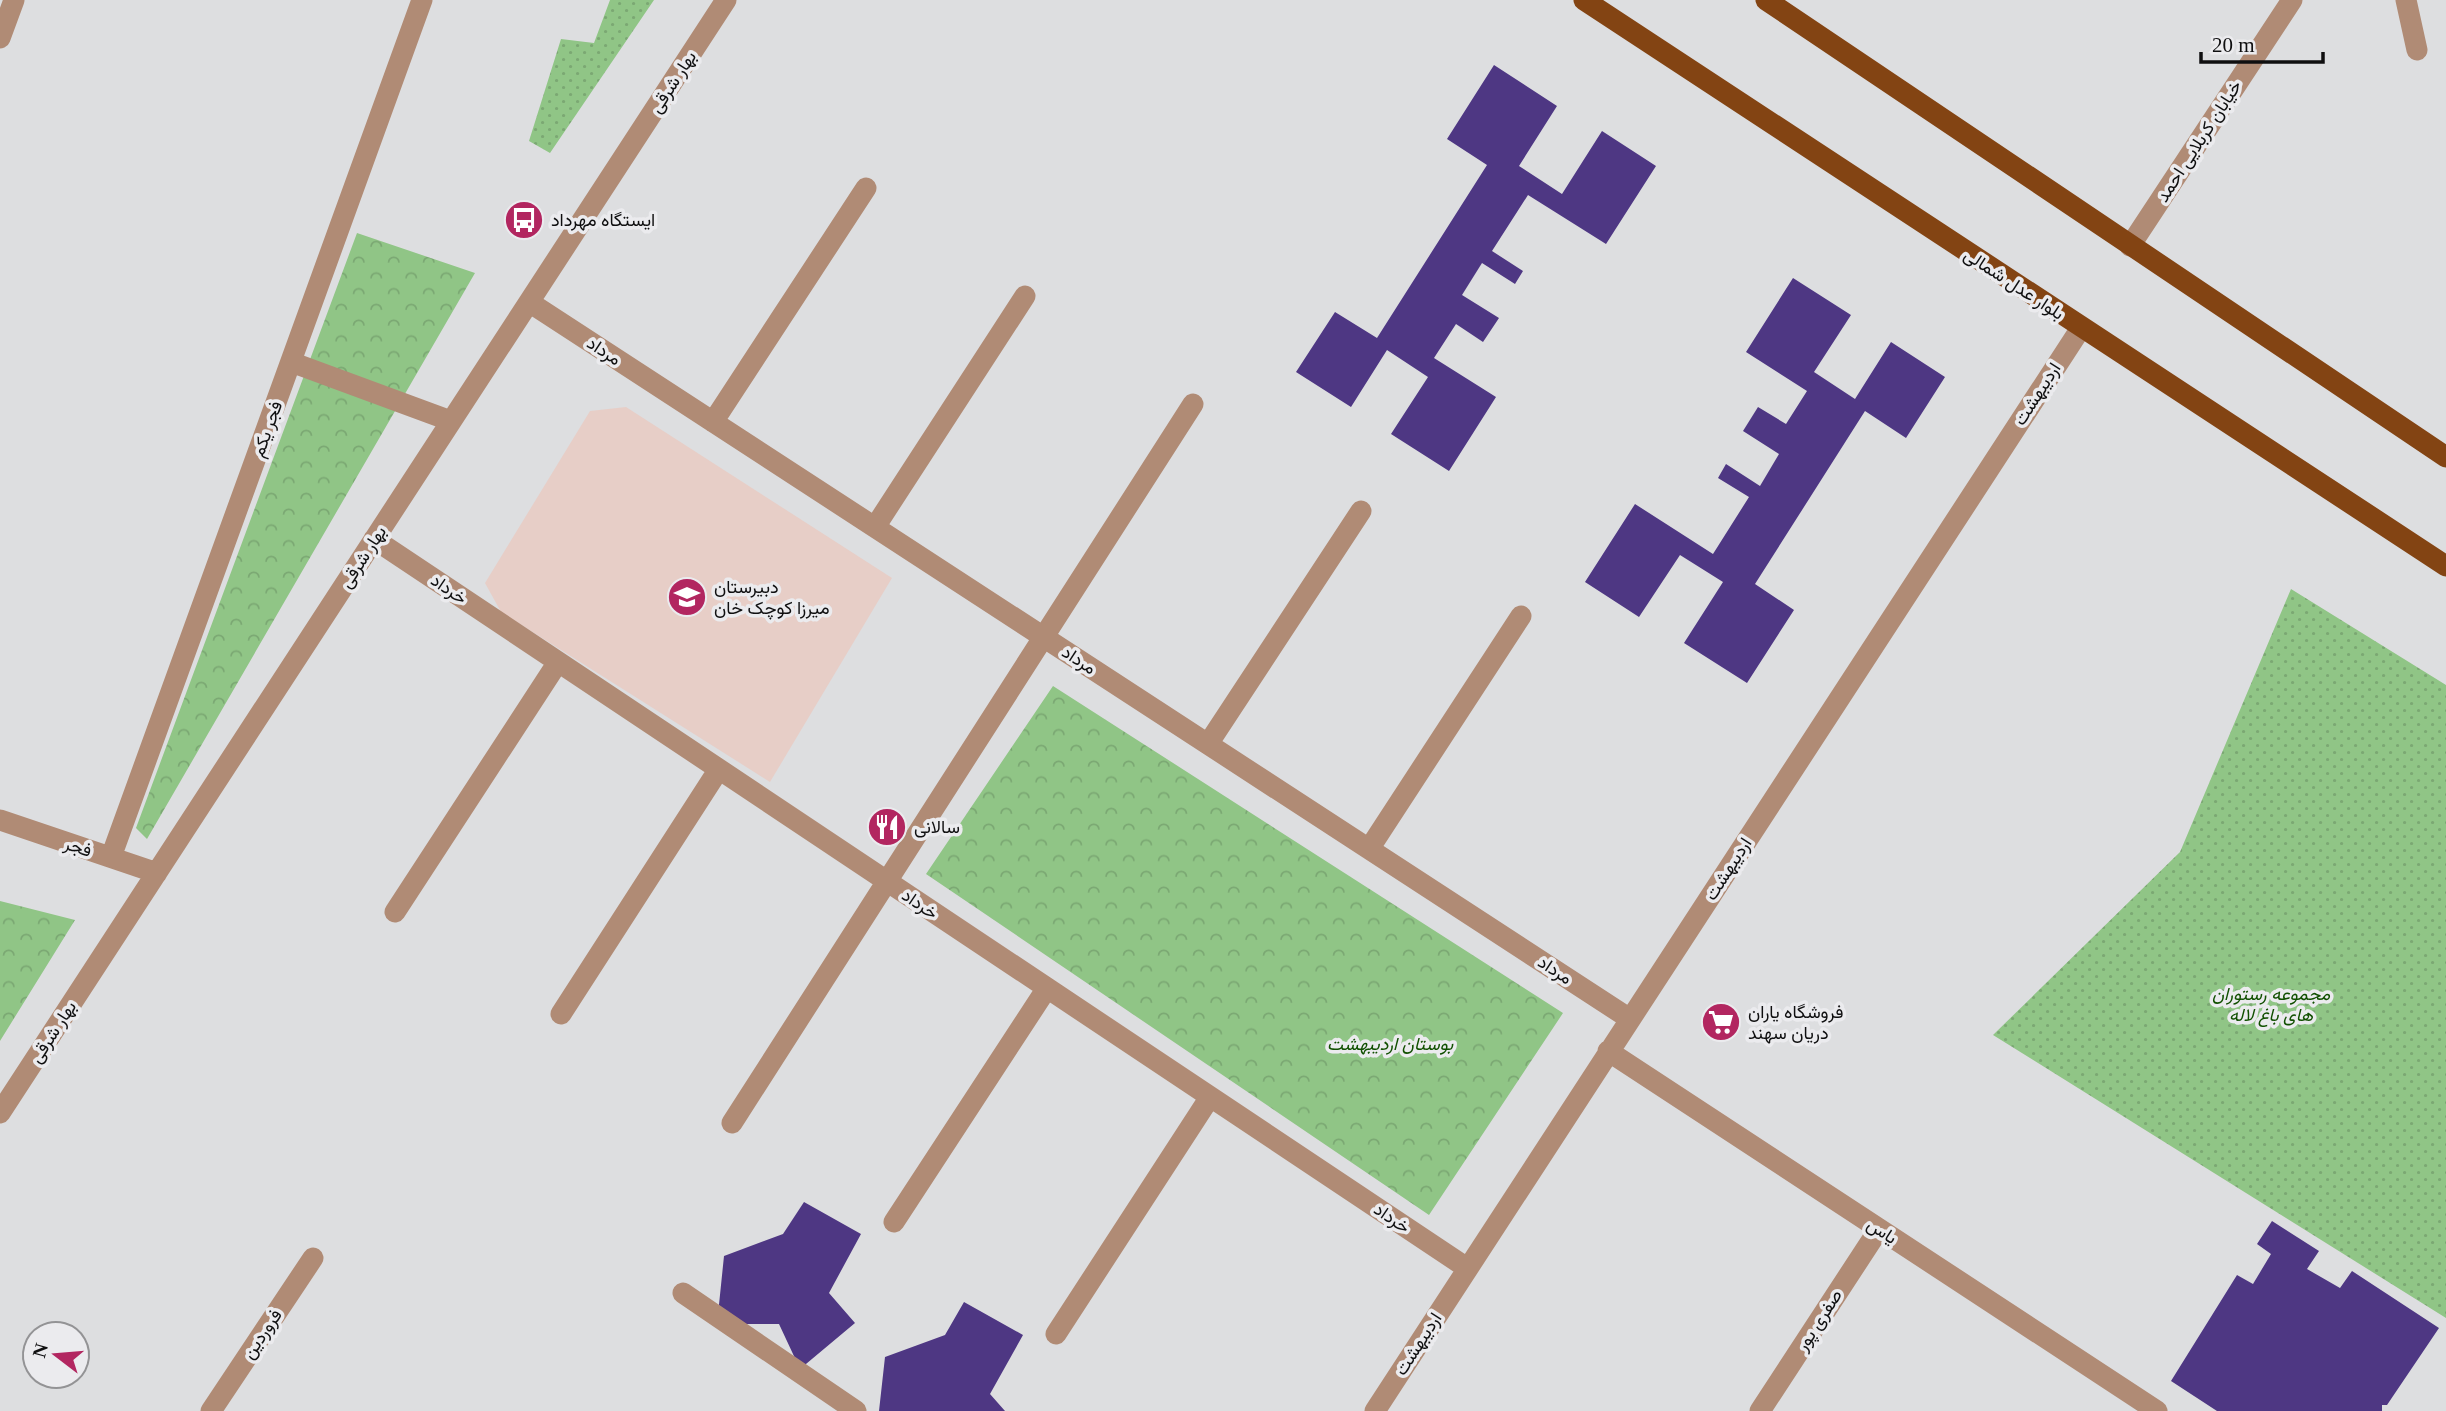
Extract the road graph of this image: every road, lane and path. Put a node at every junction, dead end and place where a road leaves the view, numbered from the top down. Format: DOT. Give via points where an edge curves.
graph roads {
  1 [pos="14,0"];
  2 [pos="422,0"];
  3 [pos="726,0"];
  4 [pos="1584,0"];
  5 [pos="1766,0"];
  6 [pos="2291,0"];
  7 [pos="2406,0"];
  8 [pos="0,38"];
  9 [pos="2417,50"];
  10 [pos="866,188"];
  11 [pos="2130,246"];
  12 [pos="1025,296"];
  13 [pos="529,302"];
  14 [pos="2081,328"];
  15 [pos="291,362"];
  16 [pos="1193,404"];
  17 [pos="451,421"];
  18 [pos="713,422"];
  19 [pos="2446,457"];
  20 [pos="1361,511"];
  21 [pos="875,527"];
  22 [pos="374,539"];
  23 [pos="2446,566"];
  24 [pos="1521,616"];
  25 [pos="1043,637"];
  26 [pos="558,662"];
  27 [pos="1208,744"];
  28 [pos="719,769"];
  29 [pos="0,820"];
  30 [pos="1370,849"];
  31 [pos="111,857"];
  32 [pos="157,873"];
  33 [pos="887,881"];
  34 [pos="396,912"];
  35 [pos="1047,988"];
  36 [pos="561,1014"];
  37 [pos="1630,1019"];
  38 [pos="1608,1051"];
  39 [pos="1210,1097"];
  40 [pos="0,1114"];
  41 [pos="732,1123"];
  42 [pos="894,1222"];
  43 [pos="1879,1229"];
  44 [pos="313,1258"];
  45 [pos="1467,1268"];
  46 [pos="682,1293"];
  47 [pos="1056,1334"];
  48 [pos="2154,1410"];
  49 [pos="211,1411"];
  50 [pos="856,1411"];
  51 [pos="1375,1411"];
  52 [pos="1760,1411"];
  1 -- 8 [label="street"];
  2 -- 15 [label="street, فجر یکم"];
  3 -- 13 [label="street, بهار شرقی"];
  4 -- 14 [label="main road, بلوار عدل شمالی"];
  5 -- 11 [label="main road"];
  6 -- 11 [label="street, خیابان کربلایی احمد"];
  7 -- 9 [label="street"];
  10 -- 18 [label="street"];
  11 -- 19 [label="main road"];
  12 -- 21 [label="street"];
  13 -- 17 [label="street, بهار شرقی"];
  13 -- 18 [label="street, مرداد"];
  14 -- 23 [label="main road, بلوار عدل شمالی"];
  14 -- 37 [label="street, اردیبهشت"];
  15 -- 17 [label="street"];
  15 -- 31 [label="street, فجر یکم"];
  16 -- 25 [label="street"];
  17 -- 22 [label="street, بهار شرقی"];
  18 -- 21 [label="street, مرداد"];
  20 -- 27 [label="street"];
  21 -- 25 [label="street, مرداد"];
  22 -- 26 [label="street, خرداد"];
  22 -- 32 [label="street, بهار شرقی"];
  24 -- 30 [label="street"];
  25 -- 27 [label="street, مرداد"];
  25 -- 33 [label="street"];
  26 -- 28 [label="street, خرداد"];
  26 -- 34 [label="street"];
  27 -- 30 [label="street, مرداد"];
  28 -- 33 [label="street, خرداد"];
  28 -- 36 [label="street"];
  29 -- 31 [label="street, فجر"];
  30 -- 37 [label="street, مرداد"];
  31 -- 32 [label="street, فجر"];
  32 -- 40 [label="street, بهار شرقی"];
  33 -- 35 [label="street, خرداد"];
  33 -- 41 [label="street"];
  35 -- 39 [label="street, خرداد"];
  35 -- 42 [label="street"];
  37 -- 38 [label="street, اردیبهشت"];
  38 -- 43 [label="street, یاس"];
  38 -- 45 [label="street, اردیبهشت"];
  39 -- 45 [label="street, خرداد"];
  39 -- 47 [label="street"];
  43 -- 48 [label="street, یاس"];
  43 -- 52 [label="street, صفری پور"];
  44 -- 49 [label="street, فروردین"];
  45 -- 51 [label="street, اردیبهشت"];
  46 -- 50 [label="street"];
}
